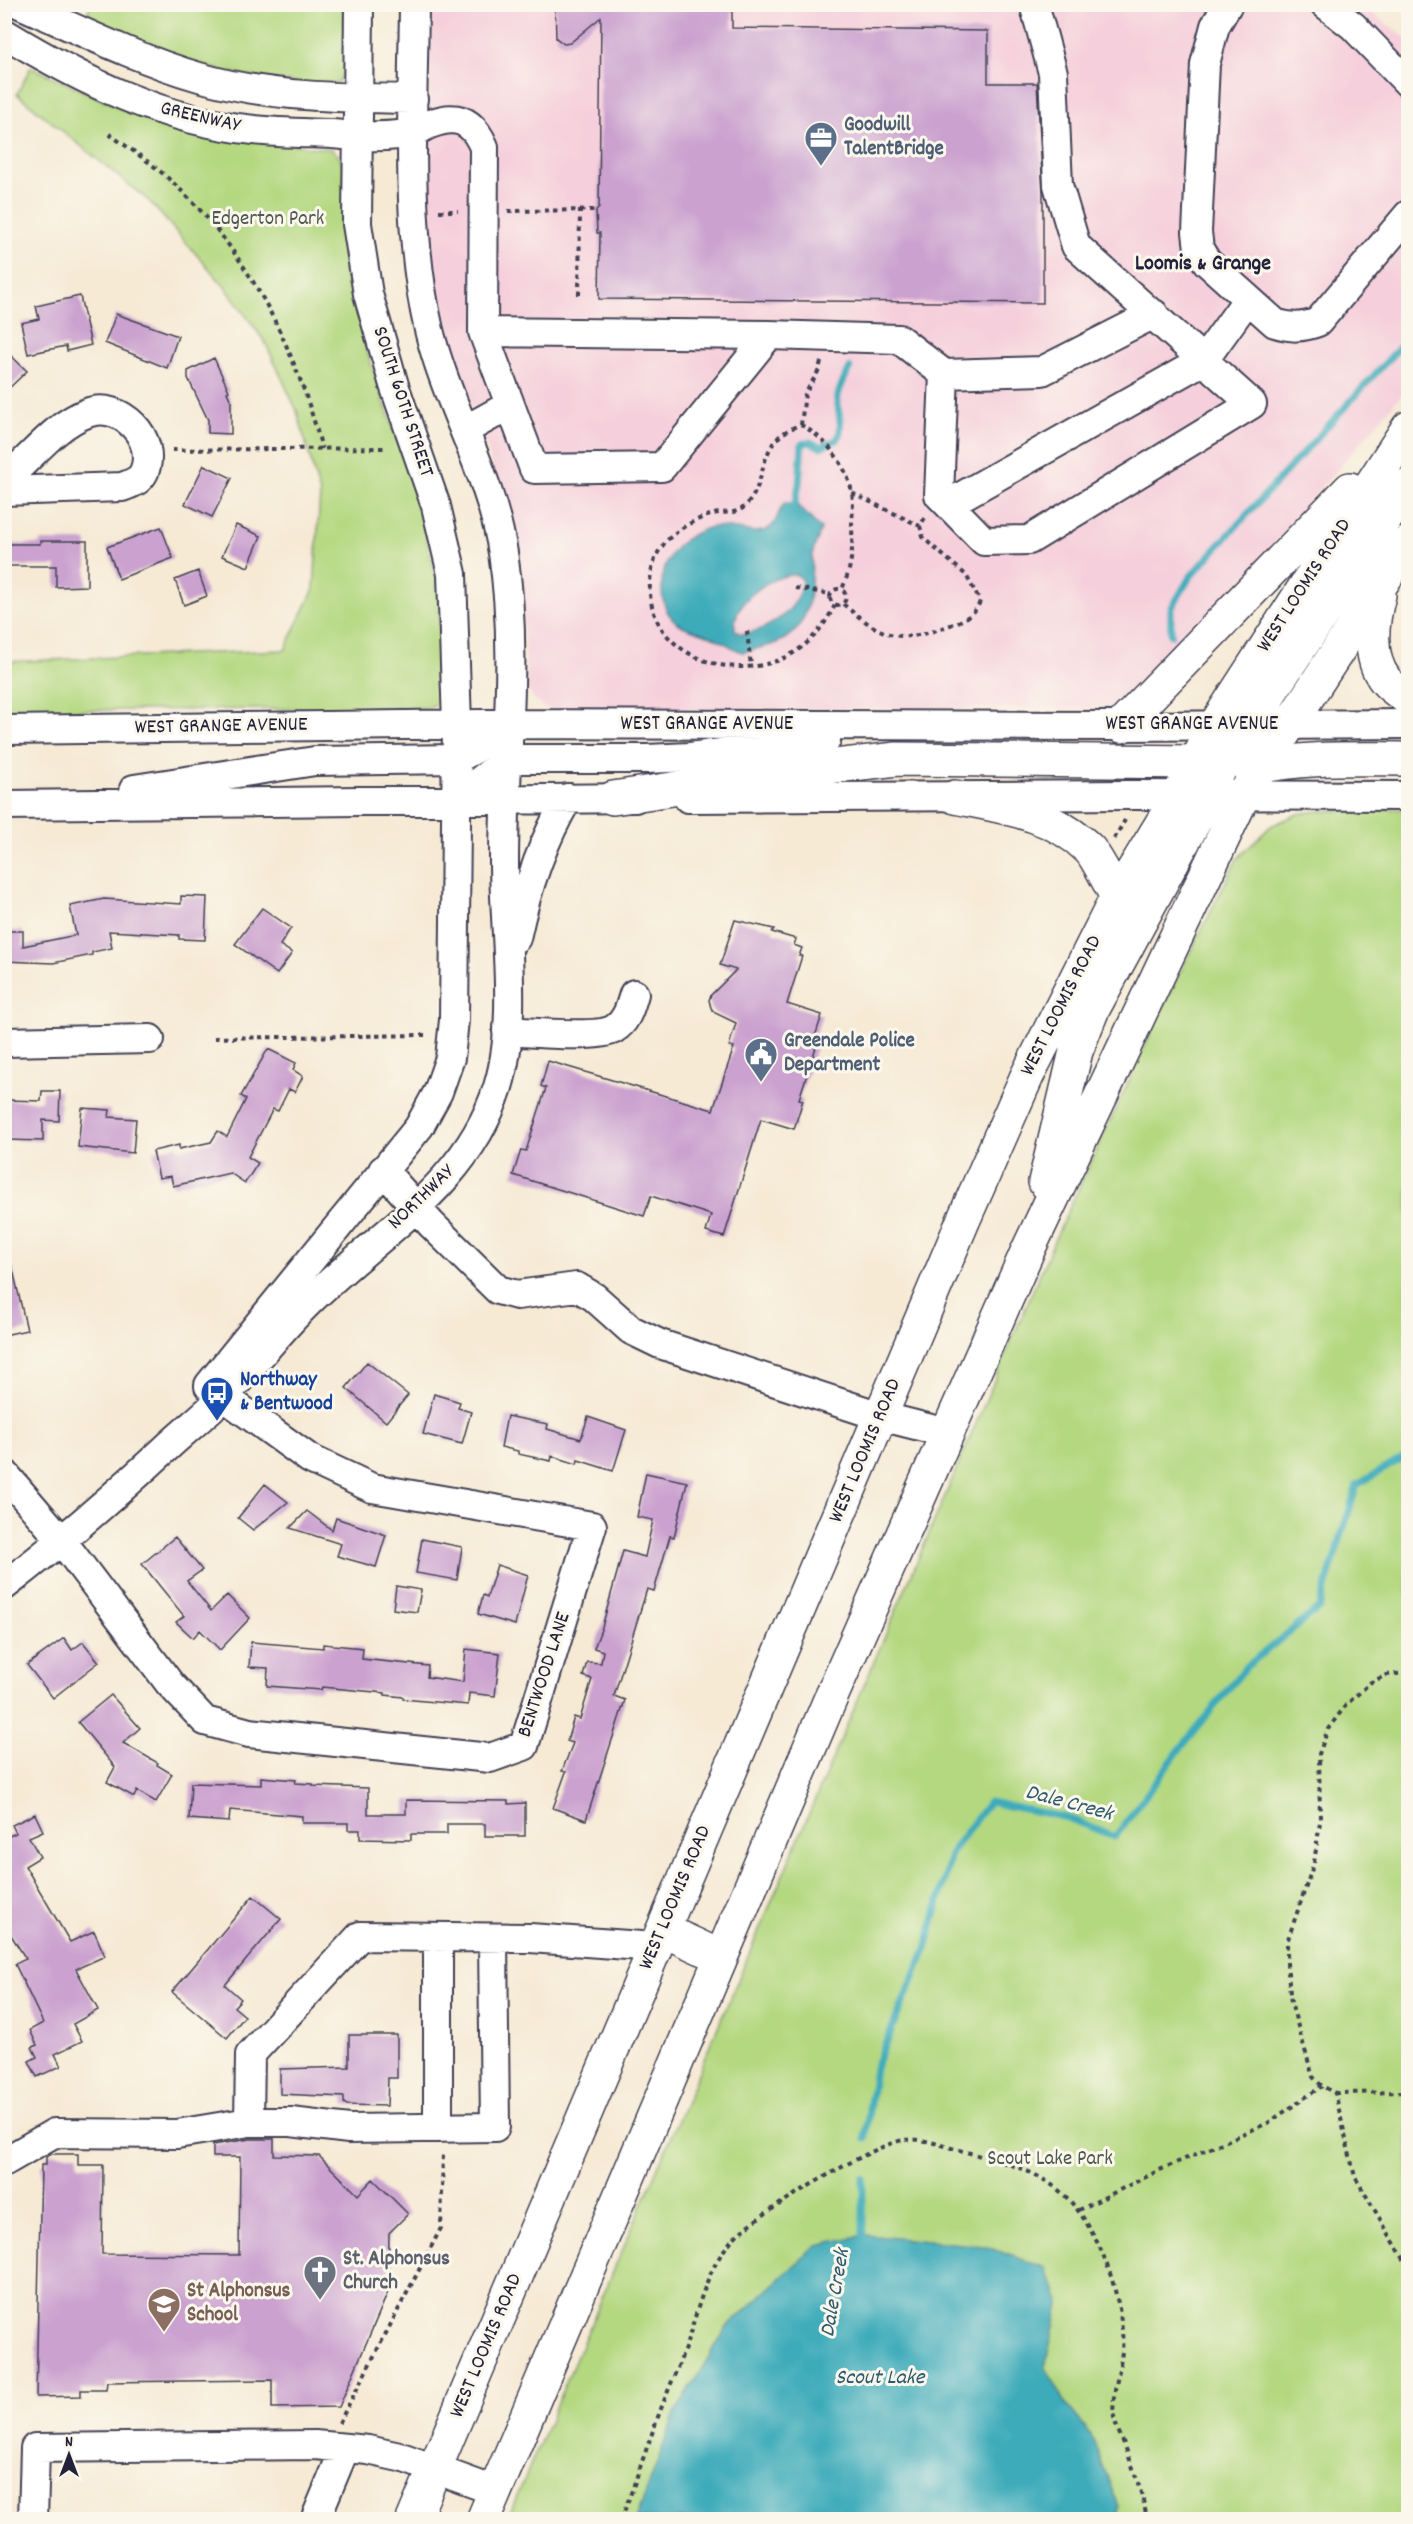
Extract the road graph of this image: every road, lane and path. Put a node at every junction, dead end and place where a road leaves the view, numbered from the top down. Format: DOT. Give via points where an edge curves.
graph roads {
  1 [pos="20,4"];
  2 [pos="359,4"];
  3 [pos="414,4"];
  4 [pos="1034,4"];
  5 [pos="1228,4"];
  6 [pos="1325,4"];
  7 [pos="4,33"];
  8 [pos="1408,83"];
  9 [pos="358,98"];
  10 [pos="413,99"];
  11 [pos="413,132"];
  12 [pos="109,134"];
  13 [pos="358,136"];
  14 [pos="580,210"];
  15 [pos="1408,215"];
  16 [pos="579,295"];
  17 [pos="1247,300"];
  18 [pos="1154,314"];
  19 [pos="483,332"];
  20 [pos="769,335"];
  21 [pos="821,337"];
  22 [pos="1204,360"];
  23 [pos="944,374"];
  24 [pos="510,405"];
  25 [pos="801,425"];
  26 [pos="465,430"];
  27 [pos="1403,435"];
  28 [pos="386,448"];
  29 [pos="322,449"];
  30 [pos="165,450"];
  31 [pos="4,480"];
  32 [pos="1408,485"];
  33 [pos="4,491"];
  34 [pos="852,493"];
  35 [pos="944,499"];
  36 [pos="920,526"];
  37 [pos="1408,543"];
  38 [pos="1382,582"];
  39 [pos="795,588"];
  40 [pos="842,590"];
  41 [pos="830,594"];
  42 [pos="843,604"];
  43 [pos="835,605"];
  44 [pos="747,631"];
  45 [pos="751,666"];
  46 [pos="1408,699"];
  47 [pos="457,724"];
  48 [pos="510,724"];
  49 [pos="1216,724"];
  50 [pos="1288,724"];
  51 [pos="1408,724"];
  52 [pos="928,725"];
  53 [pos="1121,726"];
  54 [pos="4,730"];
  55 [pos="456,759"];
  56 [pos="508,759"];
  57 [pos="1408,759"];
  58 [pos="1228,769"];
  59 [pos="955,796"];
  60 [pos="1408,796"];
  61 [pos="506,798"];
  62 [pos="568,798"];
  63 [pos="613,798"];
  64 [pos="456,799"];
  65 [pos="18,805"];
  66 [pos="1117,897"];
  67 [pos="508,975"];
  68 [pos="634,994"];
  69 [pos="507,1031"];
  70 [pos="425,1035"];
  71 [pos="213,1038"];
  72 [pos="150,1039"];
  73 [pos="4,1041"];
  74 [pos="383,1170"];
  75 [pos="416,1209"];
  76 [pos="1028,1250"];
  77 [pos="216,1391"];
  78 [pos="880,1416"];
  79 [pos="947,1433"];
  80 [pos="4,1473"];
  81 [pos="62,1541"];
  82 [pos="4,1586"];
  83 [pos="1408,1673"];
  84 [pos="438,1938"];
  85 [pos="493,1938"];
  86 [pos="659,1938"];
  87 [pos="721,1957"];
  88 [pos="1322,2086"];
  89 [pos="1408,2092"];
  90 [pos="1335,2093"];
  91 [pos="249,2122"];
  92 [pos="441,2128"];
  93 [pos="4,2162"];
  94 [pos="1079,2210"];
  95 [pos="1408,2266"];
  96 [pos="336,2447"];
  97 [pos="435,2469"];
  98 [pos="489,2505"];
  99 [pos="33,2520"];
  100 [pos="315,2520"];
  101 [pos="413,2520"];
  102 [pos="621,2520"];
  103 [pos="1147,2520"];
  1 -- 9 [label="street, GREENWAY" via="201,78"];
  2 -- 9 [label="street, SOUTH 60TH STREET"];
  3 -- 10 [label="street"];
  4 -- 18 [label="street" via="1053,73 1058,185 1076,246"];
  5 -- 17 [label="street" via="1215,26 1205,64 1197,232 1199,249 1208,262"];
  6 -- 8 [label="street" via="1353,26"];
  7 -- 13 [label="street, GREENWAY" via="61,68 140,103 252,130"];
  9 -- 10 [label="street, GREENWAY"];
  9 -- 13 [label="street, SOUTH 60TH STREET"];
  10 -- 11 [label="street"];
  11 -- 13 [label="street, GREENWAY"];
  11 -- 19 [label="street, GREENWAY" via="454,118 478,132 484,147"];
  11 -- 26 [label="street" via="420,283 441,372"];
  12 -- 29 [label="path" via="161,172 242,262 272,313 296,366"];
  13 -- 47 [label="street, SOUTH 60TH STREET" via="357,224 368,294 394,385 436,506 452,574"];
  14 -- 16 [label="path"];
  15 -- 17 [label="street" via="1318,322 1289,328 1275,323"];
  17 -- 22 [label="street"];
  18 -- 22 [label="street"];
  18 -- 23 [label="street" via="1042,371"];
  19 -- 20 [label="street"];
  19 -- 24 [label="street"];
  20 -- 21 [label="street"];
  20 -- 24 [label="street" via="662,467 534,469"];
  21 -- 23 [label="street" via="899,339"];
  21 -- 25 [label="path" via="819,370 805,394"];
  22 -- 35 [label="street"];
  22 -- 35 [label="street" via="1252,404 1029,540 984,541"];
  23 -- 35 [label="street"];
  24 -- 26 [label="street"];
  25 -- 34 [label="path" via="838,456"];
  25 -- 45 [label="path" via="770,447 750,502 742,510 703,518 678,532 664,544 651,577 654,613 670,639 699,660"];
  26 -- 48 [label="street" via="482,472 503,550 511,627"];
  27 -- 49 [label="main road, WEST LOOMIS ROAD"];
  27 -- 53 [label="main road"];
  28 -- 29 [label="path"];
  29 -- 30 [label="path"];
  31 -- 33 [label="street" via="52,436 89,412 112,412 127,418 146,450 144,472 136,482 122,487"];
  32 -- 58 [label="main road" via="1271,691"];
  34 -- 36 [label="path"];
  34 -- 40 [label="path" via="853,552"];
  35 -- 36 [label="path"];
  36 -- 42 [label="path" via="923,537 966,575 980,601 978,610 920,636 903,636 872,628"];
  37 -- 38 [label="main road, WEST LOOMIS ROAD"];
  38 -- 46 [label="main road" via="1373,635 1376,660 1387,682"];
  38 -- 50 [label="main road, WEST LOOMIS ROAD"];
  39 -- 41 [label="path"];
  40 -- 41 [label="path"];
  40 -- 42 [label="path" via="847,597"];
  41 -- 43 [label="path"];
  42 -- 43 [label="path"];
  43 -- 45 [label="path" via="817,634 791,654"];
  44 -- 45 [label="path"];
  47 -- 48 [label="street, WEST GRANGE AVENUE"];
  47 -- 54 [label="street, WEST GRANGE AVENUE"];
  47 -- 55 [label="street, SOUTH 60TH STREET"];
  48 -- 52 [label="street, WEST GRANGE AVENUE"];
  48 -- 55 [label="street"];
  48 -- 56 [label="street"];
  49 -- 53 [label="street, WEST GRANGE AVENUE"];
  49 -- 58 [label="main road, WEST LOOMIS ROAD"];
  50 -- 51 [label="street, WEST GRANGE AVENUE"];
  50 -- 58 [label="main road, WEST LOOMIS ROAD"];
  52 -- 53 [label="street, WEST GRANGE AVENUE"];
  52 -- 56 [label="street" via="690,756"];
  55 -- 64 [label="street, SOUTH 60TH STREET"];
  55 -- 65 [label="street" via="315,761"];
  56 -- 61 [label="street"];
  56 -- 64 [label="street"];
  57 -- 58 [label="main road" via="1311,759"];
  58 -- 59 [label="street"];
  58 -- 60 [label="street"];
  58 -- 63 [label="main road" via="897,759"];
  58 -- 66 [label="main road, WEST LOOMIS ROAD"];
  58 -- 76 [label="main road, WEST LOOMIS ROAD"];
  58 -- 76 [label="main road" via="1092,1011 1076,1051"];
  59 -- 63 [label="street"];
  59 -- 66 [label="main road" via="1029,812 1060,828 1090,849"];
  61 -- 62 [label="street"];
  61 -- 64 [label="street"];
  61 -- 67 [label="street, NORTHWAY"];
  62 -- 63 [label="street"];
  62 -- 67 [label="street" via="549,833 521,913"];
  64 -- 65 [label="street"];
  64 -- 74 [label="street, NORTHWAY" via="454,1020 450,1058 419,1127"];
  66 -- 78 [label="main road, WEST LOOMIS ROAD" via="1027,1076"];
  67 -- 69 [label="street, NORTHWAY"];
  68 -- 69 [label="street" via="629,1014 613,1029 596,1034"];
  69 -- 75 [label="street, NORTHWAY" via="498,1088 482,1125 454,1171"];
  70 -- 71 [label="path"];
  72 -- 73 [label="street"];
  74 -- 75 [label="street"];
  74 -- 77 [label="street, NORTHWAY"];
  75 -- 77 [label="street, NORTHWAY" via="353,1260"];
  75 -- 78 [label="street" via="498,1290 517,1295 577,1287 631,1330 660,1344"];
  76 -- 79 [label="main road, WEST LOOMIS ROAD"];
  77 -- 81 [label="street, NORTHWAY" via="143,1469"];
  77 -- 81 [label="street, BENTWOOD LANE" via="310,1459 372,1488 592,1526 525,1746 490,1758 249,1733 205,1721 170,1684"];
  78 -- 79 [label="street"];
  78 -- 86 [label="main road, WEST LOOMIS ROAD"];
  79 -- 87 [label="main road, WEST LOOMIS ROAD"];
  80 -- 81 [label="street, BENTWOOD LANE"];
  81 -- 82 [label="street, NORTHWAY"];
  83 -- 88 [label="path" via="1387,1675 1371,1682 1328,1729 1319,1754 1320,1822 1314,1863 1287,1942 1291,2002 1313,2077"];
  84 -- 85 [label="street"];
  84 -- 91 [label="street" via="360,1936 250,2055"];
  84 -- 92 [label="street"];
  85 -- 86 [label="street"];
  85 -- 92 [label="street" via="495,2127"];
  86 -- 87 [label="main road"];
  86 -- 97 [label="main road, WEST LOOMIS ROAD"];
  87 -- 98 [label="main road, WEST LOOMIS ROAD"];
  88 -- 90 [label="path"];
  88 -- 94 [label="path" via="1268,2123"];
  89 -- 90 [label="path"];
  90 -- 95 [label="path" via="1355,2177"];
  91 -- 92 [label="street" via="349,2129"];
  91 -- 93 [label="street" via="177,2134 54,2133"];
  92 -- 96 [label="path" via="441,2228"];
  94 -- 102 [label="path" via="1040,2176 926,2141 905,2139 879,2146 757,2219 733,2239 708,2277"];
  94 -- 103 [label="path" via="1097,2240 1122,2322 1114,2418 1144,2499"];
  96 -- 97 [label="street" via="368,2450"];
  96 -- 99 [label="street" via="35,2448"];
  96 -- 100 [label="street"];
  97 -- 98 [label="street"];
  97 -- 101 [label="main road, WEST LOOMIS ROAD"];
}
